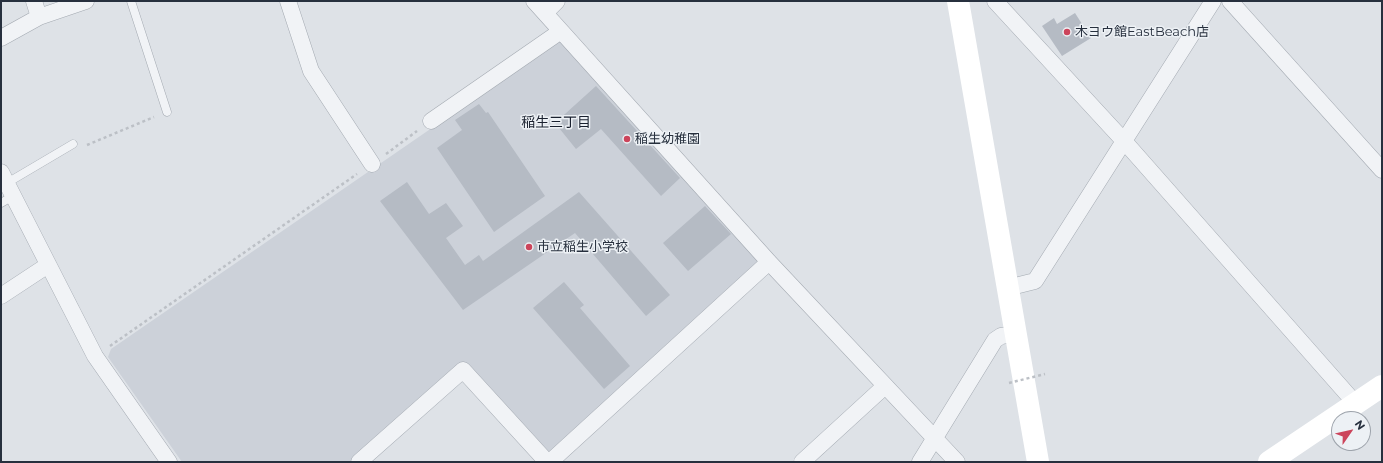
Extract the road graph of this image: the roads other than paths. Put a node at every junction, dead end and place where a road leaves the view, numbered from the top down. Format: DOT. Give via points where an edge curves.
graph roads {
  1 [pos="34,1"];
  2 [pos="86,1"];
  3 [pos="131,1"];
  4 [pos="288,1"];
  5 [pos="557,1"];
  6 [pos="958,1"];
  7 [pos="995,1"];
  8 [pos="1213,1"];
  9 [pos="1230,1"];
  10 [pos="539,7"];
  11 [pos="39,17"];
  12 [pos="561,31"];
  13 [pos="1,38"];
  14 [pos="167,112"];
  15 [pos="431,121"];
  16 [pos="1124,141"];
  17 [pos="73,144"];
  18 [pos="372,164"];
  19 [pos="1382,170"];
  20 [pos="6,188"];
  21 [pos="769,262"];
  22 [pos="48,265"];
  23 [pos="1008,288"];
  24 [pos="1,296"];
  25 [pos="1015,334"];
  26 [pos="885,386"];
  27 [pos="1382,386"];
  28 [pos="1356,404"];
  29 [pos="936,438"];
  30 [pos="169,462"];
  31 [pos="359,462"];
  32 [pos="547,462"];
  33 [pos="550,462"];
  34 [pos="802,462"];
  35 [pos="920,462"];
  36 [pos="957,462"];
  37 [pos="1038,462"];
  38 [pos="1269,462"];
  1 -- 11 [label="street"];
  2 -- 11 [label="street"];
  3 -- 14 [label="lane"];
  4 -- 18 [label="street" via="311,71"];
  5 -- 10 [label="street"];
  6 -- 23 [label="street"];
  7 -- 16 [label="street"];
  8 -- 16 [label="street"];
  9 -- 19 [label="street"];
  10 -- 12 [label="street"];
  11 -- 13 [label="street"];
  12 -- 15 [label="street"];
  12 -- 21 [label="street"];
  16 -- 23 [label="street" via="1035,281"];
  16 -- 28 [label="street"];
  17 -- 20 [label="lane"];
  20 -- 22 [label="street"];
  21 -- 26 [label="street"];
  21 -- 33 [label="street"];
  22 -- 24 [label="street"];
  22 -- 30 [label="street" via="95,356"];
  23 -- 25 [label="street"];
  25 -- 29 [label="street" via="995,340"];
  25 -- 37 [label="street"];
  26 -- 29 [label="street"];
  26 -- 34 [label="street"];
  27 -- 28 [label="street"];
  28 -- 38 [label="street"];
  29 -- 35 [label="street"];
  29 -- 36 [label="street"];
  31 -- 32 [label="street" via="462,370"];
}
